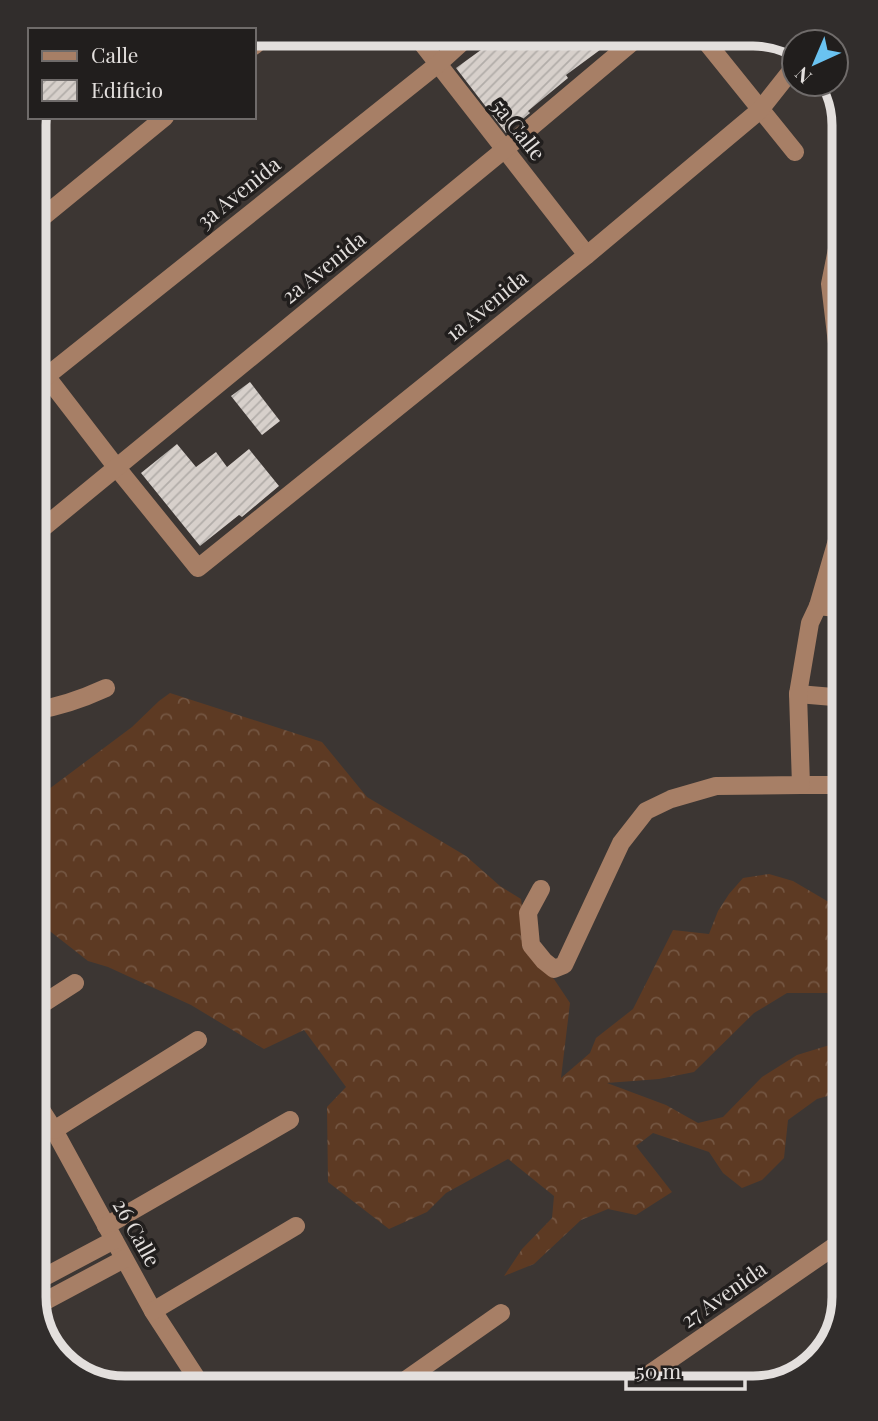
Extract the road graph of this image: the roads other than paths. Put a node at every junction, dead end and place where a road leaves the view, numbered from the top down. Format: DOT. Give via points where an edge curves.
graph roads {
  1 [pos="424,46"];
  2 [pos="458,46"];
  3 [pos="628,46"];
  4 [pos="709,46"];
  5 [pos="438,64"];
  6 [pos="780,85"];
  7 [pos="760,110"];
  8 [pos="163,119"];
  9 [pos="505,149"];
  10 [pos="795,152"];
  11 [pos="46,214"];
  12 [pos="587,255"];
  13 [pos="832,274"];
  14 [pos="832,301"];
  15 [pos="46,378"];
  16 [pos="46,388"];
  17 [pos="117,468"];
  18 [pos="46,525"];
  19 [pos="832,558"];
  20 [pos="818,607"];
  21 [pos="832,608"];
  22 [pos="106,688"];
  23 [pos="798,694"];
  24 [pos="832,697"];
  25 [pos="46,709"];
  26 [pos="801,785"];
  27 [pos="832,785"];
  28 [pos="541,889"];
  29 [pos="75,983"];
  30 [pos="46,1002"];
  31 [pos="198,1040"];
  32 [pos="46,1117"];
  33 [pos="290,1120"];
  34 [pos="54,1130"];
  35 [pos="296,1226"];
  36 [pos="110,1233"];
  37 [pos="832,1248"];
  38 [pos="124,1259"];
  39 [pos="46,1275"];
  40 [pos="46,1301"];
  41 [pos="152,1311"];
  42 [pos="501,1313"];
  43 [pos="194,1375"];
  44 [pos="412,1375"];
  45 [pos="647,1376"];
  1 -- 5 [label="street, 5a Calle"];
  2 -- 5 [label="street, 3a Avenida"];
  3 -- 9 [label="street, 2a Avenida"];
  4 -- 7 [label="street"];
  5 -- 9 [label="street, 5a Calle"];
  5 -- 15 [label="street, 3a Avenida"];
  6 -- 7 [label="street, 1a Avenida"];
  7 -- 10 [label="street"];
  7 -- 12 [label="street, 1a Avenida"];
  8 -- 11 [label="street"];
  9 -- 12 [label="street, 5a Calle"];
  9 -- 17 [label="street, 2a Avenida"];
  12 -- 17 [label="street, 1a Avenida" via="198,568"];
  13 -- 14 [label="street"];
  16 -- 17 [label="street"];
  17 -- 18 [label="street, 2a Avenida"];
  19 -- 20 [label="street"];
  20 -- 21 [label="street"];
  20 -- 23 [label="street" via="810,623"];
  22 -- 25 [label="street"];
  23 -- 24 [label="street"];
  23 -- 26 [label="street"];
  26 -- 27 [label="street"];
  26 -- 28 [label="street" via="716,786 646,811 621,843 564,965 554,969 531,944 528,913"];
  29 -- 30 [label="street"];
  31 -- 34 [label="street"];
  32 -- 34 [label="street, 26 Calle"];
  33 -- 36 [label="street"];
  34 -- 36 [label="street, 26 Calle"];
  35 -- 41 [label="street"];
  36 -- 38 [label="street, 26 Calle"];
  36 -- 39 [label="street"];
  37 -- 45 [label="street, 27 Avenida"];
  38 -- 40 [label="street"];
  38 -- 41 [label="street, 26 Calle"];
  41 -- 43 [label="street, 26 Calle"];
  42 -- 44 [label="street"];
}
